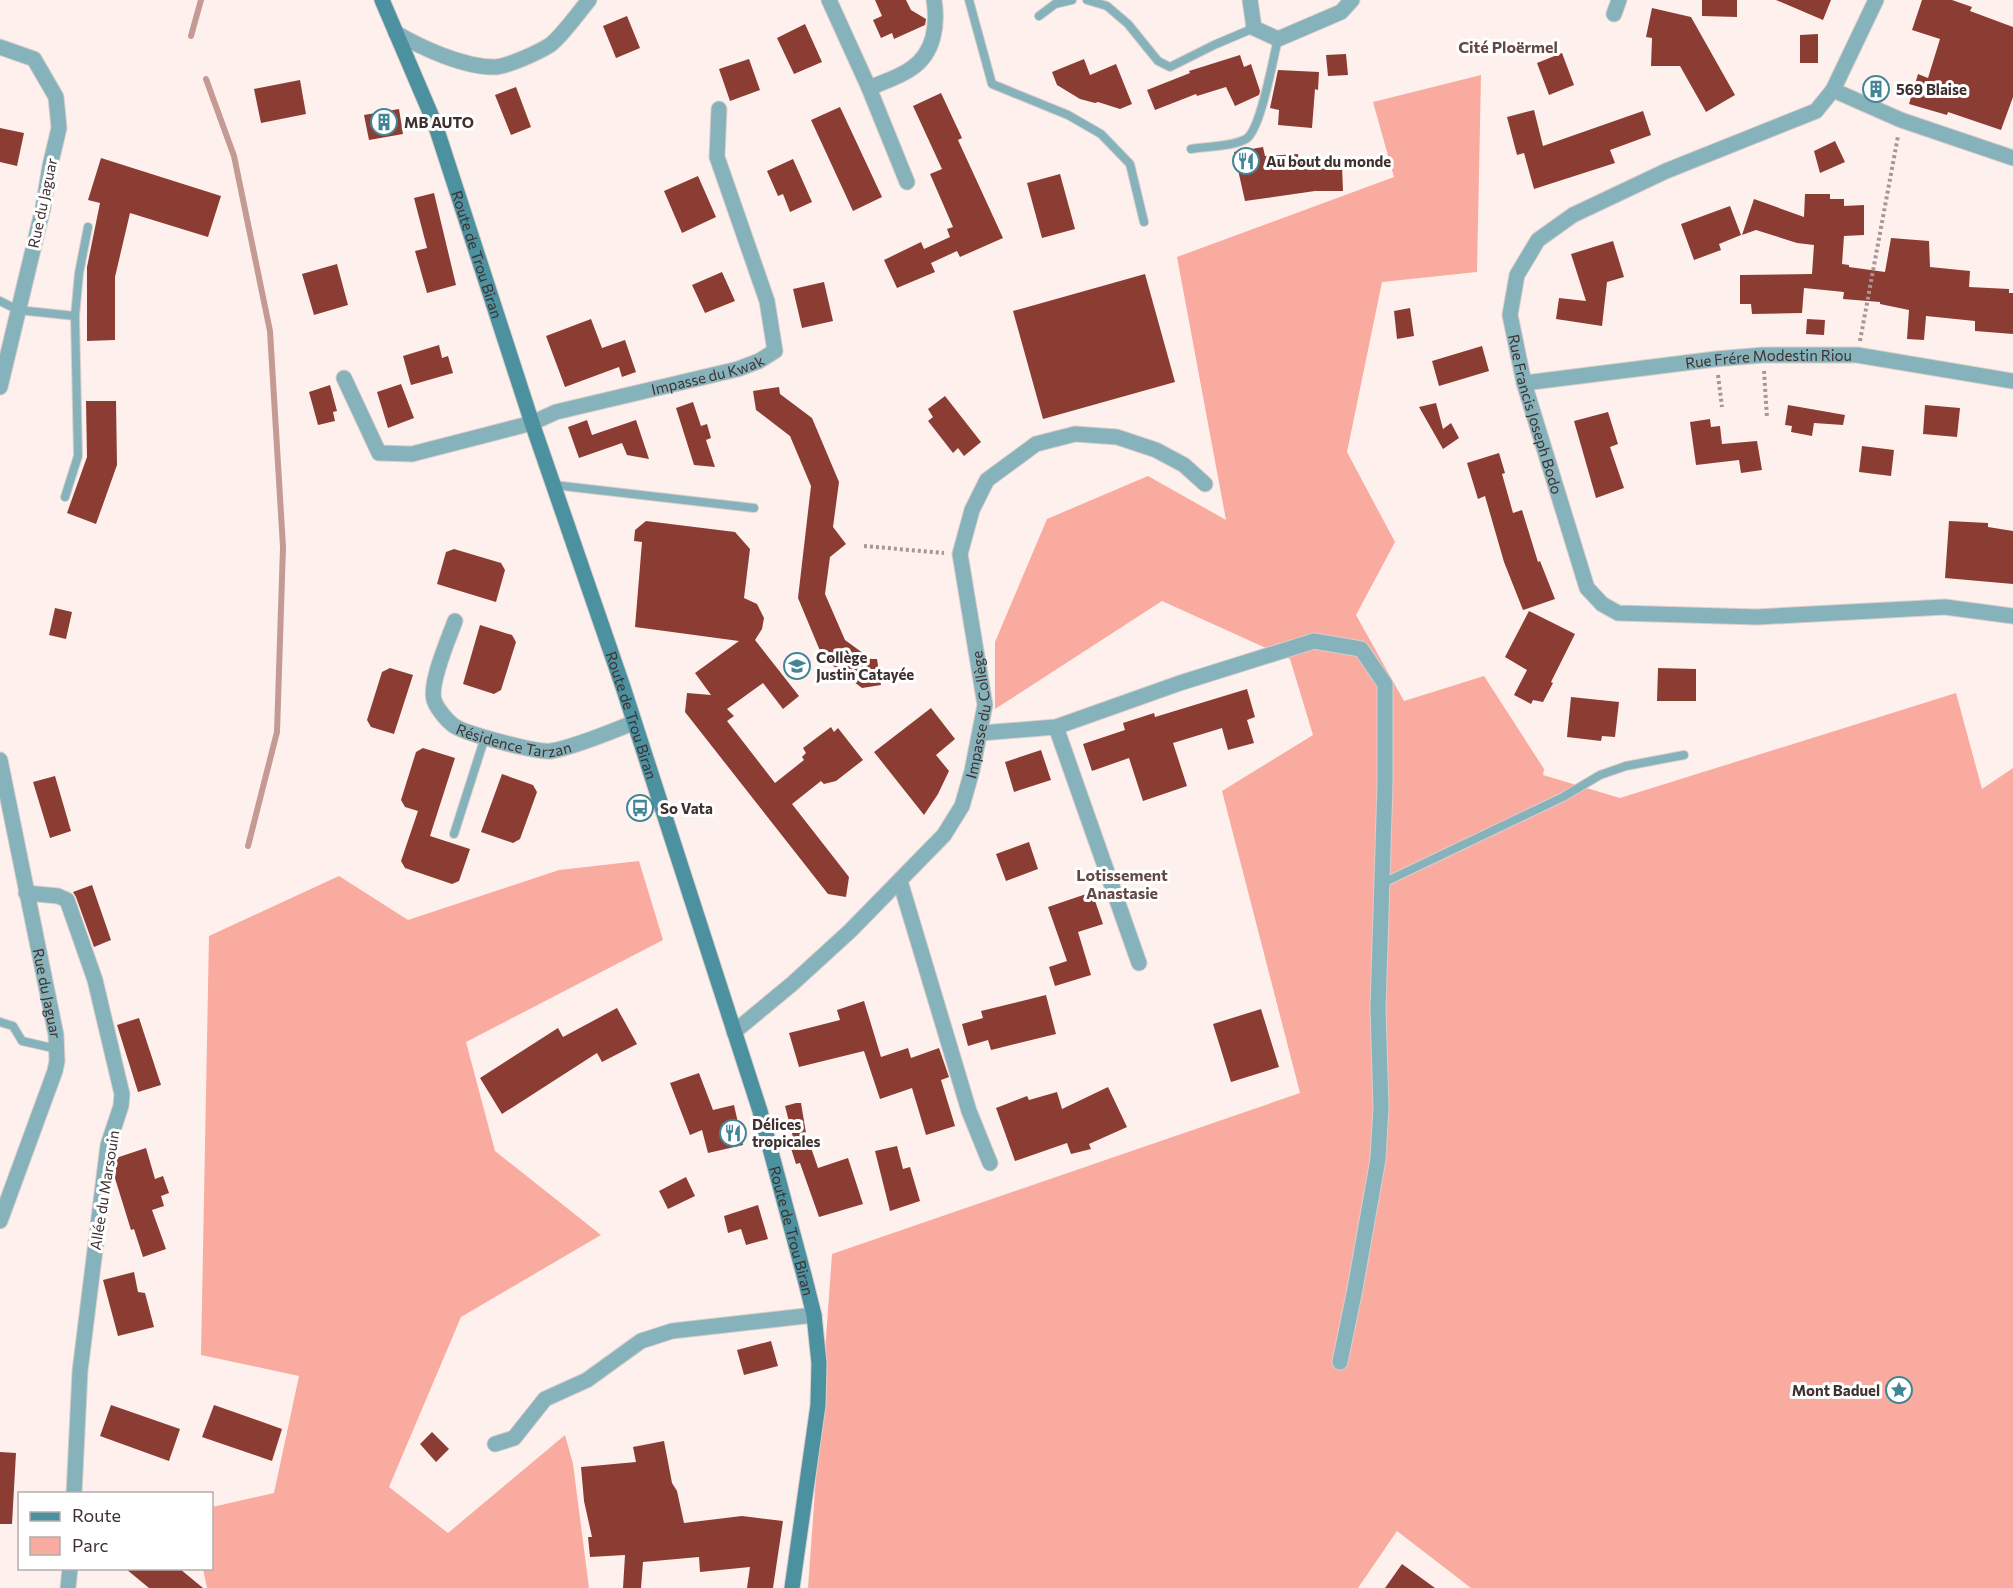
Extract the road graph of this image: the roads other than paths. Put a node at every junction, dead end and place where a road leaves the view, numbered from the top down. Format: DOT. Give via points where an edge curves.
graph roads {
  1 [pos="382,0"];
  2 [pos="589,0"];
  3 [pos="829,0"];
  4 [pos="934,0"];
  5 [pos="969,0"];
  6 [pos="1072,0"];
  7 [pos="1087,0"];
  8 [pos="1250,0"];
  9 [pos="1352,0"];
  10 [pos="1876,0"];
  11 [pos="1039,16"];
  12 [pos="1254,28"];
  13 [pos="396,33"];
  14 [pos="1278,39"];
  15 [pos="0,47"];
  16 [pos="869,88"];
  17 [pos="1833,90"];
  18 [pos="719,109"];
  19 [pos="1191,149"];
  20 [pos="2013,158"];
  21 [pos="907,182"];
  22 [pos="1144,222"];
  23 [pos="88,227"];
  24 [pos="0,301"];
  25 [pos="18,310"];
  26 [pos="75,316"];
  27 [pos="344,378"];
  28 [pos="2013,381"];
  29 [pos="1524,383"];
  30 [pos="0,387"];
  31 [pos="532,423"];
  32 [pos="1205,484"];
  33 [pos="554,485"];
  34 [pos="65,497"];
  35 [pos="754,508"];
  36 [pos="2013,616"];
  37 [pos="455,621"];
  38 [pos="633,723"];
  39 [pos="1056,727"];
  40 [pos="981,733"];
  41 [pos="486,737"];
  42 [pos="1684,755"];
  43 [pos="0,760"];
  44 [pos="3,802"];
  45 [pos="454,834"];
  46 [pos="900,881"];
  47 [pos="1383,883"];
  48 [pos="26,893"];
  49 [pos="1138,963"];
  50 [pos="0,1023"];
  51 [pos="734,1032"];
  52 [pos="57,1049"];
  53 [pos="990,1163"];
  54 [pos="1,1216"];
  55 [pos="814,1315"];
  56 [pos="1340,1362"];
  57 [pos="495,1444"];
  58 [pos="74,1492"];
  59 [pos="70,1570"];
  60 [pos="68,1588"];
  61 [pos="792,1588"];
  1 -- 13 [label="main road, Route de Trou Biran"];
  2 -- 13 [label="street" via="551,45 495,67 429,51"];
  3 -- 16 [label="street"];
  4 -- 16 [label="street" via="934,33 928,53 912,69"];
  5 -- 22 [label="lane" via="992,84 1068,115 1101,134 1130,164"];
  6 -- 11 [label="lane" via="1055,4"];
  7 -- 12 [label="lane" via="1107,6 1128,24 1158,62 1170,67"];
  8 -- 12 [label="street"];
  9 -- 14 [label="street" via="1341,12"];
  10 -- 17 [label="street, Rue Francis Joseph Bodo"];
  12 -- 14 [label="street"];
  13 -- 31 [label="main road, Route de Trou Biran" via="435,124"];
  14 -- 19 [label="lane" via="1258,122 1248,138"];
  15 -- 25 [label="street, Rue du Jaguar" via="34,59 56,97 59,128"];
  16 -- 21 [label="street"];
  17 -- 20 [label="street" via="1901,120"];
  17 -- 29 [label="street, Rue Francis Joseph Bodo" via="1816,111 1666,171 1573,215 1538,240 1517,275 1510,315"];
  18 -- 31 [label="street, Impasse du Kwak" via="717,157 767,301 775,351 738,369 556,412"];
  23 -- 26 [label="lane"];
  24 -- 25 [label="lane"];
  25 -- 26 [label="lane"];
  25 -- 30 [label="street, Rue du Jaguar"];
  26 -- 34 [label="lane" via="78,456"];
  27 -- 31 [label="street" via="379,453 412,454"];
  28 -- 29 [label="street, Rue Frére Modestin Riou" via="1857,355 1763,355"];
  29 -- 36 [label="street, Rue Francis Joseph Bodo" via="1587,588 1602,604 1618,613 1757,617 1945,607"];
  31 -- 33 [label="main road, Route de Trou Biran"];
  32 -- 40 [label="street, Impasse du Collège" via="1184,465 1156,450 1117,437 1075,434 1036,444 987,480 972,510 960,554 985,705"];
  33 -- 35 [label="lane"];
  33 -- 38 [label="main road, Route de Trou Biran"];
  37 -- 41 [label="street, Résidence Tarzan" via="438,670 434,700 456,727"];
  38 -- 41 [label="street, Résidence Tarzan" via="549,752"];
  38 -- 51 [label="main road, Route de Trou Biran"];
  39 -- 40 [label="street"];
  39 -- 47 [label="street" via="1314,641 1361,649 1384,684"];
  39 -- 49 [label="street"];
  40 -- 46 [label="street, Impasse du Collège" via="962,806 944,835"];
  41 -- 45 [label="lane"];
  42 -- 47 [label="lane" via="1600,775 1553,802"];
  43 -- 44 [label="street, Rue du Jaguar"];
  44 -- 48 [label="street, Rue du Jaguar"];
  46 -- 51 [label="street, Impasse du Collège" via="792,984"];
  46 -- 53 [label="street" via="969,1111"];
  47 -- 56 [label="street" via="1378,1159"];
  48 -- 52 [label="street, Rue du Jaguar"];
  48 -- 58 [label="street, Allée du Marsouin" via="67,900 95,980 122,1094 108,1144 80,1371"];
  50 -- 52 [label="lane" via="13,1026 22,1041"];
  51 -- 55 [label="main road, Route de Trou Biran" via="760,1111"];
  52 -- 54 [label="street, Rue du Jaguar" via="55,1071"];
  55 -- 57 [label="street" via="672,1331 641,1341 587,1380 544,1399 514,1438"];
  55 -- 61 [label="main road, Route de Trou Biran" via="818,1405"];
  59 -- 60 [label="street"];
}
